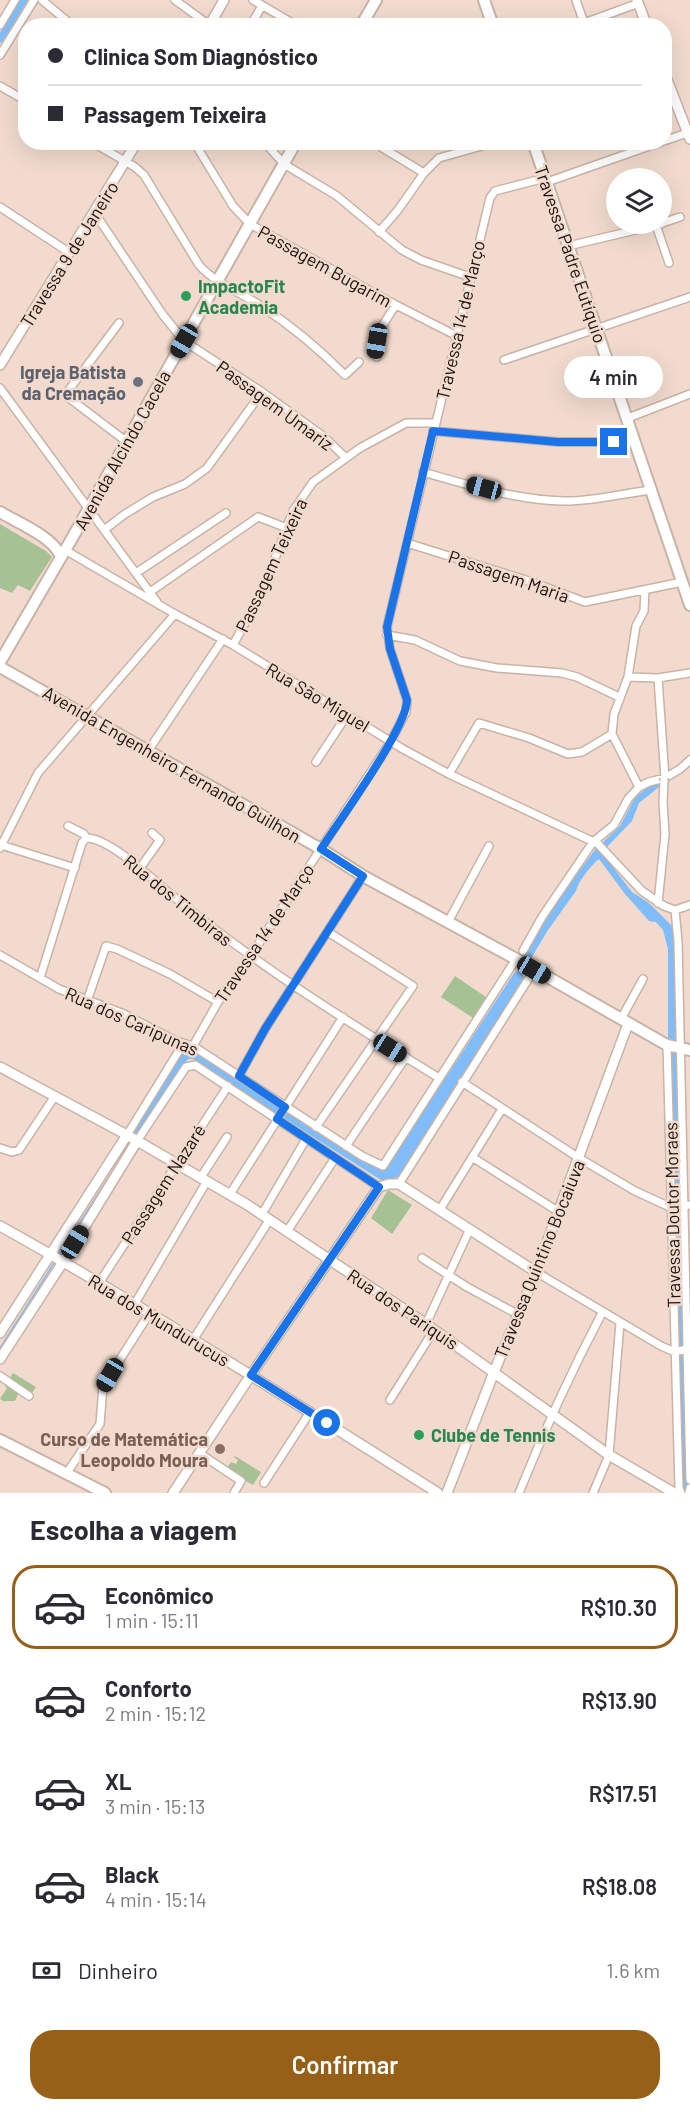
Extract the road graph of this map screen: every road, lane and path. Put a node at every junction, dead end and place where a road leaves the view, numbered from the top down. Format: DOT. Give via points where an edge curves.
graph roads {
  1 [pos="15,0"];
  2 [pos="34,0"];
  3 [pos="42,0"];
  4 [pos="175,0"];
  5 [pos="224,0"];
  6 [pos="253,0"];
  7 [pos="376,0"];
  8 [pos="484,0"];
  9 [pos="576,0"];
  10 [pos="641,1"];
  11 [pos="262,6"];
  12 [pos="23,18"];
  13 [pos="63,18"];
  14 [pos="199,18"];
  15 [pos="213,18"];
  16 [pos="255,18"];
  17 [pos="283,18"];
  18 [pos="366,18"];
  19 [pos="490,18"];
  20 [pos="583,18"];
  21 [pos="598,18"];
  22 [pos="645,18"];
  23 [pos="0,26"];
  24 [pos="18,26"];
  25 [pos="0,55"];
  26 [pos="0,86"];
  27 [pos="672,92"];
  28 [pos="18,96"];
  29 [pos="689,135"];
  30 [pos="672,140"];
  31 [pos="105,150"];
  32 [pos="132,150"];
  33 [pos="199,150"];
  34 [pos="271,150"];
  35 [pos="292,150"];
  36 [pos="386,150"];
  37 [pos="468,150"];
  38 [pos="536,150"];
  39 [pos="638,150"];
  40 [pos="125,163"];
  41 [pos="284,164"];
  42 [pos="424,173"];
  43 [pos="546,180"];
  44 [pos="0,207"];
  45 [pos="94,212"];
  46 [pos="681,217"];
  47 [pos="672,220"];
  48 [pos="250,224"];
  49 [pos="379,232"];
  50 [pos="618,234"];
  51 [pos="662,234"];
  52 [pos="568,246"];
  53 [pos="70,253"];
  54 [pos="669,263"];
  55 [pos="470,277"];
  56 [pos="218,281"];
  57 [pos="690,297"];
  58 [pos="396,305"];
  59 [pos="119,323"];
  60 [pos="596,329"];
  61 [pos="457,336"];
  62 [pos="184,341"];
  63 [pos="377,357"];
  64 [pos="504,360"];
  65 [pos="359,362"];
  66 [pos="0,365"];
  67 [pos="0,388"];
  68 [pos="262,392"];
  69 [pos="690,394"];
  70 [pos="628,418"];
  71 [pos="434,427"];
  72 [pos="127,442"];
  73 [pos="635,442"];
  74 [pos="345,458"];
  75 [pos="423,472"];
  76 [pos="651,490"];
  77 [pos="89,509"];
  78 [pos="0,512"];
  79 [pos="226,513"];
  80 [pos="287,528"];
  81 [pos="104,530"];
  82 [pos="47,539"];
  83 [pos="407,543"];
  84 [pos="66,549"];
  85 [pos="136,573"];
  86 [pos="682,582"];
  87 [pos="645,590"];
  88 [pos="150,592"];
  89 [pos="158,604"];
  90 [pos="690,605"];
  91 [pos="175,614"];
  92 [pos="387,635"];
  93 [pos="223,639"];
  94 [pos="233,645"];
  95 [pos="0,664"];
  96 [pos="690,673"];
  97 [pos="628,677"];
  98 [pos="658,678"];
  99 [pos="619,697"];
  100 [pos="347,715"];
  101 [pos="88,716"];
  102 [pos="612,734"];
  103 [pos="391,741"];
  104 [pos="148,751"];
  105 [pos="690,760"];
  106 [pos="316,762"];
  107 [pos="449,774"];
  108 [pos="664,779"];
  109 [pos="639,787"];
  110 [pos="68,826"];
  111 [pos="153,833"];
  112 [pos="86,838"];
  113 [pos="598,845"];
  114 [pos="489,846"];
  115 [pos="1,847"];
  116 [pos="321,849"];
  117 [pos="75,868"];
  118 [pos="140,868"];
  119 [pos="363,876"];
  120 [pos="658,903"];
  121 [pos="690,905"];
  122 [pos="675,910"];
  123 [pos="448,922"];
  124 [pos="328,932"];
  125 [pos="0,955"];
  126 [pos="519,955"];
  127 [pos="250,957"];
  128 [pos="534,970"];
  129 [pos="40,978"];
  130 [pos="643,979"];
  131 [pos="293,985"];
  132 [pos="87,1001"];
  133 [pos="218,1002"];
  134 [pos="343,1017"];
  135 [pos="625,1022"];
  136 [pos="375,1038"];
  137 [pos="183,1044"];
  138 [pos="667,1045"];
  139 [pos="193,1046"];
  140 [pos="685,1050"];
  141 [pos="406,1057"];
  142 [pos="0,1066"];
  143 [pos="239,1076"];
  144 [pos="439,1078"];
  145 [pos="462,1082"];
  146 [pos="228,1086"];
  147 [pos="55,1096"];
  148 [pos="285,1107"];
  149 [pos="502,1109"];
  150 [pos="277,1119"];
  151 [pos="316,1127"];
  152 [pos="127,1136"];
  153 [pos="227,1137"];
  154 [pos="306,1139"];
  155 [pos="137,1142"];
  156 [pos="346,1146"];
  157 [pos="0,1148"];
  158 [pos="472,1156"];
  159 [pos="335,1158"];
  160 [pos="579,1158"];
  161 [pos="176,1163"];
  162 [pos="204,1179"];
  163 [pos="399,1184"];
  164 [pos="379,1187"];
  165 [pos="230,1194"];
  166 [pos="687,1206"];
  167 [pos="672,1208"];
  168 [pos="439,1211"];
  169 [pos="559,1212"];
  170 [pos="266,1216"];
  171 [pos="0,1226"];
  172 [pos="288,1230"];
  173 [pos="469,1231"];
  174 [pos="50,1254"];
  175 [pos="422,1258"];
  176 [pos="330,1260"];
  177 [pos="63,1262"];
  178 [pos="537,1272"];
  179 [pos="448,1275"];
  180 [pos="99,1283"];
  181 [pos="134,1305"];
  182 [pos="602,1313"];
  183 [pos="149,1314"];
  184 [pos="519,1315"];
  185 [pos="620,1323"];
  186 [pos="430,1327"];
  187 [pos="0,1333"];
  188 [pos="193,1340"];
  189 [pos="689,1349"];
  190 [pos="675,1352"];
  191 [pos="0,1359"];
  192 [pos="494,1372"];
  193 [pos="251,1375"];
  194 [pos="0,1376"];
  195 [pos="29,1396"];
  196 [pos="390,1400"];
  197 [pos="310,1412"];
  198 [pos="551,1413"];
  199 [pos="690,1417"];
  200 [pos="0,1440"];
  201 [pos="199,1453"];
  202 [pos="609,1455"];
  203 [pos="66,1474"];
  204 [pos="690,1480"];
  205 [pos="264,1483"];
  206 [pos="690,1488"];
  207 [pos="105,1493"];
  208 [pos="173,1493"];
  209 [pos="234,1493"];
  210 [pos="438,1493"];
  211 [pos="447,1493"];
  212 [pos="519,1493"];
  213 [pos="593,1493"];
  214 [pos="674,1493"];
  215 [pos="681,1493"];
  216 [pos="689,1493"];
  1 -- 23 [label="street"];
  2 -- 12 [label="street"];
  3 -- 13 [label="street"];
  4 -- 14 [label="street"];
  5 -- 15 [label="street"];
  6 -- 11 [label="street"];
  7 -- 18 [label="main road"];
  8 -- 19 [label="main road"];
  9 -- 20 [label="street"];
  10 -- 21 [label="street"];
  10 -- 22 [label="street"];
  11 -- 16 [label="street"];
  11 -- 17 [label="street"];
  24 -- 25 [label="street"];
  26 -- 28 [label="street"];
  27 -- 29 [label="street"];
  29 -- 30 [label="street"];
  31 -- 40 [label="street"];
  32 -- 40 [label="street, Travessa 9 de Janeiro"];
  33 -- 48 [label="street, Passagem Bugarim" via="233,206"];
  34 -- 41 [label="street"];
  35 -- 41 [label="main road, Avenida Alcindo Cacela"];
  36 -- 42 [label="street"];
  37 -- 42 [label="street" via="439,158"];
  38 -- 43 [label="main road, Travessa Padre Eutíquio"];
  39 -- 43 [label="street"];
  40 -- 45 [label="street, Travessa 9 de Janeiro"];
  40 -- 56 [label="street" via="144,175 199,266"];
  41 -- 48 [label="main road, Avenida Alcindo Cacela"];
  41 -- 49 [label="street" via="337,196"];
  42 -- 49 [label="street"];
  43 -- 52 [label="main road, Travessa Padre Eutíquio"];
  43 -- 55 [label="street, Travessa 14 de Março" via="492,194"];
  44 -- 53 [label="street"];
  45 -- 53 [label="street, Travessa 9 de Janeiro"];
  45 -- 62 [label="street, Passagem Umariz"];
  46 -- 47 [label="street"];
  48 -- 56 [label="main road, Avenida Alcindo Cacela"];
  48 -- 58 [label="street, Passagem Bugarim"];
  49 -- 55 [label="street" via="421,260"];
  50 -- 52 [label="street"];
  51 -- 54 [label="street"];
  52 -- 60 [label="main road, Travessa Padre Eutíquio"];
  53 -- 66 [label="street, Travessa 9 de Janeiro"];
  55 -- 61 [label="street, Travessa 14 de Março"];
  56 -- 62 [label="main road, Avenida Alcindo Cacela"];
  56 -- 65 [label="street" via="300,333 345,375"];
  57 -- 60 [label="street"];
  58 -- 61 [label="street, Passagem Bugarim"];
  58 -- 63 [label="street" via="377,341"];
  59 -- 72 [label="street" via="65,395"];
  60 -- 64 [label="street"];
  60 -- 70 [label="main road, Travessa Padre Eutíquio"];
  61 -- 71 [label="street, Travessa 14 de Março"];
  62 -- 68 [label="street, Passagem Umariz"];
  62 -- 72 [label="main road, Avenida Alcindo Cacela"];
  67 -- 77 [label="street"];
  68 -- 74 [label="street, Passagem Umariz" via="323,436"];
  68 -- 81 [label="street" via="207,468 185,484 124,514"];
  69 -- 70 [label="street"];
  70 -- 73 [label="main road, Travessa Padre Eutíquio"];
  71 -- 73 [label="street, Passagem Teixeira" via="558,442"];
  71 -- 74 [label="street, Passagem Teixeira" via="406,423"];
  71 -- 75 [label="street, Travessa 14 de Março"];
  72 -- 77 [label="main road, Avenida Alcindo Cacela"];
  73 -- 76 [label="main road, Travessa Padre Eutíquio"];
  74 -- 80 [label="street, Passagem Teixeira" via="313,482 298,502"];
  75 -- 76 [label="street" via="532,498 566,501"];
  75 -- 83 [label="street, Travessa 14 de Março"];
  76 -- 86 [label="main road, Travessa Padre Eutíquio"];
  77 -- 81 [label="street"];
  77 -- 84 [label="main road, Avenida Alcindo Cacela"];
  78 -- 82 [label="main road, Rua São Miguel"];
  79 -- 85 [label="street"];
  80 -- 88 [label="street" via="258,517"];
  80 -- 94 [label="street, Passagem Teixeira" via="263,590"];
  81 -- 85 [label="street"];
  82 -- 84 [label="main road, Rua São Miguel"];
  82 -- 84 [label="main road, Rua São Miguel"];
  83 -- 87 [label="street, Passagem Maria" via="529,580 585,602"];
  83 -- 92 [label="street, Travessa 14 de Março"];
  84 -- 89 [label="street, Rua São Miguel"];
  84 -- 95 [label="main road, Avenida Alcindo Cacela"];
  85 -- 88 [label="street"];
  86 -- 87 [label="street, Passagem Maria"];
  86 -- 90 [label="main road, Travessa Padre Eutíquio"];
  87 -- 97 [label="street" via="644,611 636,626"];
  88 -- 89 [label="street"];
  89 -- 91 [label="street, Rua São Miguel"];
  91 -- 93 [label="street, Rua São Miguel"];
  91 -- 101 [label="street"];
  92 -- 99 [label="street" via="415,640 460,661 577,677"];
  92 -- 103 [label="street, Travessa 14 de Março" via="407,700 406,712"];
  93 -- 94 [label="street, Rua São Miguel"];
  93 -- 104 [label="street, Passagem Teixeira"];
  94 -- 100 [label="street, Rua São Miguel"];
  95 -- 101 [label="main road, Avenida Engenheiro Fernando Guilhon"];
  96 -- 98 [label="street"];
  97 -- 98 [label="street"];
  97 -- 99 [label="street"];
  98 -- 108 [label="street"];
  99 -- 102 [label="street"];
  100 -- 103 [label="street, Rua São Miguel"];
  100 -- 106 [label="street"];
  101 -- 104 [label="main road, Avenida Engenheiro Fernando Guilhon"];
  101 -- 115 [label="street" via="38,773"];
  102 -- 107 [label="street" via="582,752 568,754 479,723"];
  102 -- 109 [label="street"];
  103 -- 107 [label="street, Rua São Miguel"];
  103 -- 116 [label="street, Travessa 14 de Março"];
  104 -- 116 [label="main road, Avenida Engenheiro Fernando Guilhon"];
  105 -- 108 [label="street"];
  107 -- 113 [label="street, Rua São Miguel"];
  108 -- 109 [label="street"];
  108 -- 120 [label="street" via="665,834"];
  109 -- 113 [label="street"];
  110 -- 112 [label="street, Rua dos Timbiras"];
  111 -- 118 [label="street" via="160,840"];
  112 -- 117 [label="street"];
  112 -- 118 [label="street, Rua dos Timbiras" via="99,841"];
  113 -- 120 [label="street, Rua São Miguel"];
  113 -- 126 [label="street" via="542,917"];
  114 -- 123 [label="street"];
  115 -- 117 [label="street"];
  116 -- 119 [label="main road, Avenida Engenheiro Fernando Guilhon"];
  116 -- 127 [label="street, Travessa 14 de Março"];
  117 -- 129 [label="street"];
  118 -- 127 [label="street, Rua dos Timbiras"];
  119 -- 123 [label="main road, Avenida Engenheiro Fernando Guilhon"];
  119 -- 124 [label="street"];
  120 -- 122 [label="street, Rua São Miguel"];
  121 -- 122 [label="street"];
  122 -- 140 [label="street, Travessa Doutor Moraes"];
  123 -- 126 [label="main road, Avenida Engenheiro Fernando Guilhon"];
  124 -- 131 [label="street"];
  124 -- 136 [label="street" via="412,984"];
  125 -- 129 [label="street, Rua dos Caripunas"];
  126 -- 128 [label="main road, Avenida Engenheiro Fernando Guilhon"];
  126 -- 144 [label="street"];
  127 -- 131 [label="street, Rua dos Timbiras"];
  127 -- 133 [label="street, Travessa 14 de Março"];
  128 -- 135 [label="main road, Avenida Engenheiro Fernando Guilhon"];
  128 -- 145 [label="street"];
  129 -- 132 [label="street, Rua dos Caripunas"];
  130 -- 135 [label="street"];
  131 -- 134 [label="street, Rua dos Timbiras"];
  131 -- 143 [label="street"];
  132 -- 133 [label="street" via="106,946 170,974"];
  132 -- 137 [label="street, Rua dos Caripunas" via="124,1014"];
  133 -- 139 [label="street, Travessa 14 de Março"];
  134 -- 136 [label="street, Rua dos Timbiras"];
  134 -- 148 [label="street"];
  135 -- 138 [label="main road, Avenida Engenheiro Fernando Guilhon"];
  135 -- 160 [label="street, Travessa Quintino Bocaiuva"];
  136 -- 141 [label="street, Rua dos Timbiras"];
  136 -- 151 [label="street"];
  137 -- 139 [label="street, Rua dos Caripunas"];
  137 -- 152 [label="street"];
  138 -- 140 [label="main road, Avenida Engenheiro Fernando Guilhon"];
  138 -- 167 [label="street, Travessa Doutor Moraes"];
  139 -- 143 [label="street, Rua dos Caripunas"];
  140 -- 166 [label="street, Travessa Doutor Moraes"];
  141 -- 144 [label="street, Rua dos Timbiras"];
  141 -- 156 [label="street"];
  142 -- 147 [label="street, Rua dos Pariquis"];
  143 -- 148 [label="street, Rua dos Caripunas"];
  144 -- 156 [label="street, Rua dos Caripunas" via="384,1167"];
  145 -- 149 [label="street"];
  145 -- 163 [label="street"];
  146 -- 150 [label="street, Rua dos Caripunas"];
  146 -- 155 [label="street, Rua dos Caripunas" via="197,1066 186,1067"];
  146 -- 161 [label="street, Passagem Nazaré"];
  147 -- 152 [label="street, Rua dos Pariquis"];
  147 -- 157 [label="street" via="19,1150"];
  148 -- 150 [label="street"];
  148 -- 151 [label="street, Rua dos Caripunas"];
  149 -- 158 [label="street"];
  149 -- 160 [label="street"];
  150 -- 154 [label="street, Rua dos Caripunas"];
  150 -- 165 [label="street"];
  151 -- 156 [label="street, Rua dos Caripunas"];
  152 -- 155 [label="street, Rua dos Pariquis"];
  152 -- 174 [label="street"];
  153 -- 162 [label="street"];
  154 -- 159 [label="street, Rua dos Caripunas"];
  154 -- 170 [label="street"];
  155 -- 161 [label="street, Rua dos Pariquis"];
  155 -- 177 [label="street"];
  158 -- 168 [label="street"];
  158 -- 169 [label="street"];
  159 -- 164 [label="street, Rua dos Caripunas"];
  159 -- 172 [label="street"];
  160 -- 167 [label="street"];
  160 -- 169 [label="street, Travessa Quintino Bocaiuva"];
  161 -- 162 [label="street, Rua dos Pariquis"];
  161 -- 180 [label="street, Passagem Nazaré"];
  162 -- 165 [label="street, Rua dos Pariquis"];
  162 -- 181 [label="street"];
  163 -- 164 [label="street"];
  163 -- 168 [label="street"];
  164 -- 176 [label="street"];
  165 -- 170 [label="street, Rua dos Pariquis"];
  166 -- 167 [label="street"];
  166 -- 189 [label="street, Travessa Doutor Moraes"];
  167 -- 190 [label="street, Travessa Doutor Moraes"];
  168 -- 173 [label="street"];
  169 -- 178 [label="street, Travessa Quintino Bocaiuva"];
  170 -- 172 [label="street, Rua dos Pariquis"];
  170 -- 188 [label="street"];
  171 -- 174 [label="street, Rua dos Mundurucus"];
  172 -- 176 [label="street, Rua dos Pariquis"];
  173 -- 178 [label="street"];
  173 -- 179 [label="street"];
  174 -- 177 [label="street, Rua dos Mundurucus"];
  174 -- 187 [label="street"];
  175 -- 179 [label="street"];
  176 -- 186 [label="street, Rua dos Pariquis"];
  176 -- 193 [label="street"];
  177 -- 180 [label="street, Rua dos Mundurucus"];
  177 -- 191 [label="street"];
  178 -- 182 [label="street"];
  178 -- 184 [label="street, Travessa Quintino Bocaiuva"];
  179 -- 184 [label="street"];
  179 -- 186 [label="street"];
  180 -- 181 [label="street, Rua dos Mundurucus"];
  181 -- 183 [label="street, Rua dos Mundurucus"];
  182 -- 185 [label="street"];
  182 -- 198 [label="street"];
  183 -- 188 [label="street, Rua dos Mundurucus"];
  183 -- 203 [label="street" via="103,1386 100,1424"];
  184 -- 192 [label="street, Travessa Quintino Bocaiuva"];
  185 -- 190 [label="street"];
  185 -- 202 [label="street"];
  186 -- 192 [label="street, Rua dos Pariquis"];
  186 -- 196 [label="street"];
  188 -- 193 [label="street, Rua dos Mundurucus"];
  189 -- 190 [label="street"];
  189 -- 199 [label="street, Travessa Doutor Moraes"];
  190 -- 215 [label="street, Travessa Doutor Moraes"];
  192 -- 198 [label="street, Rua dos Pariquis"];
  192 -- 211 [label="street, Travessa Quintino Bocaiuva"];
  193 -- 197 [label="street, Rua dos Mundurucus"];
  193 -- 201 [label="street"];
  194 -- 195 [label="street"];
  197 -- 205 [label="street"];
  197 -- 210 [label="street, Rua dos Mundurucus"];
  198 -- 202 [label="street, Rua dos Pariquis"];
  198 -- 212 [label="street"];
  199 -- 204 [label="street, Travessa Doutor Moraes"];
  200 -- 203 [label="main road"];
  201 -- 208 [label="street"];
  201 -- 209 [label="street" via="241,1481"];
  202 -- 213 [label="street"];
  202 -- 214 [label="street, Rua dos Pariquis"];
  203 -- 207 [label="main road"];
  206 -- 216 [label="street"];
}
